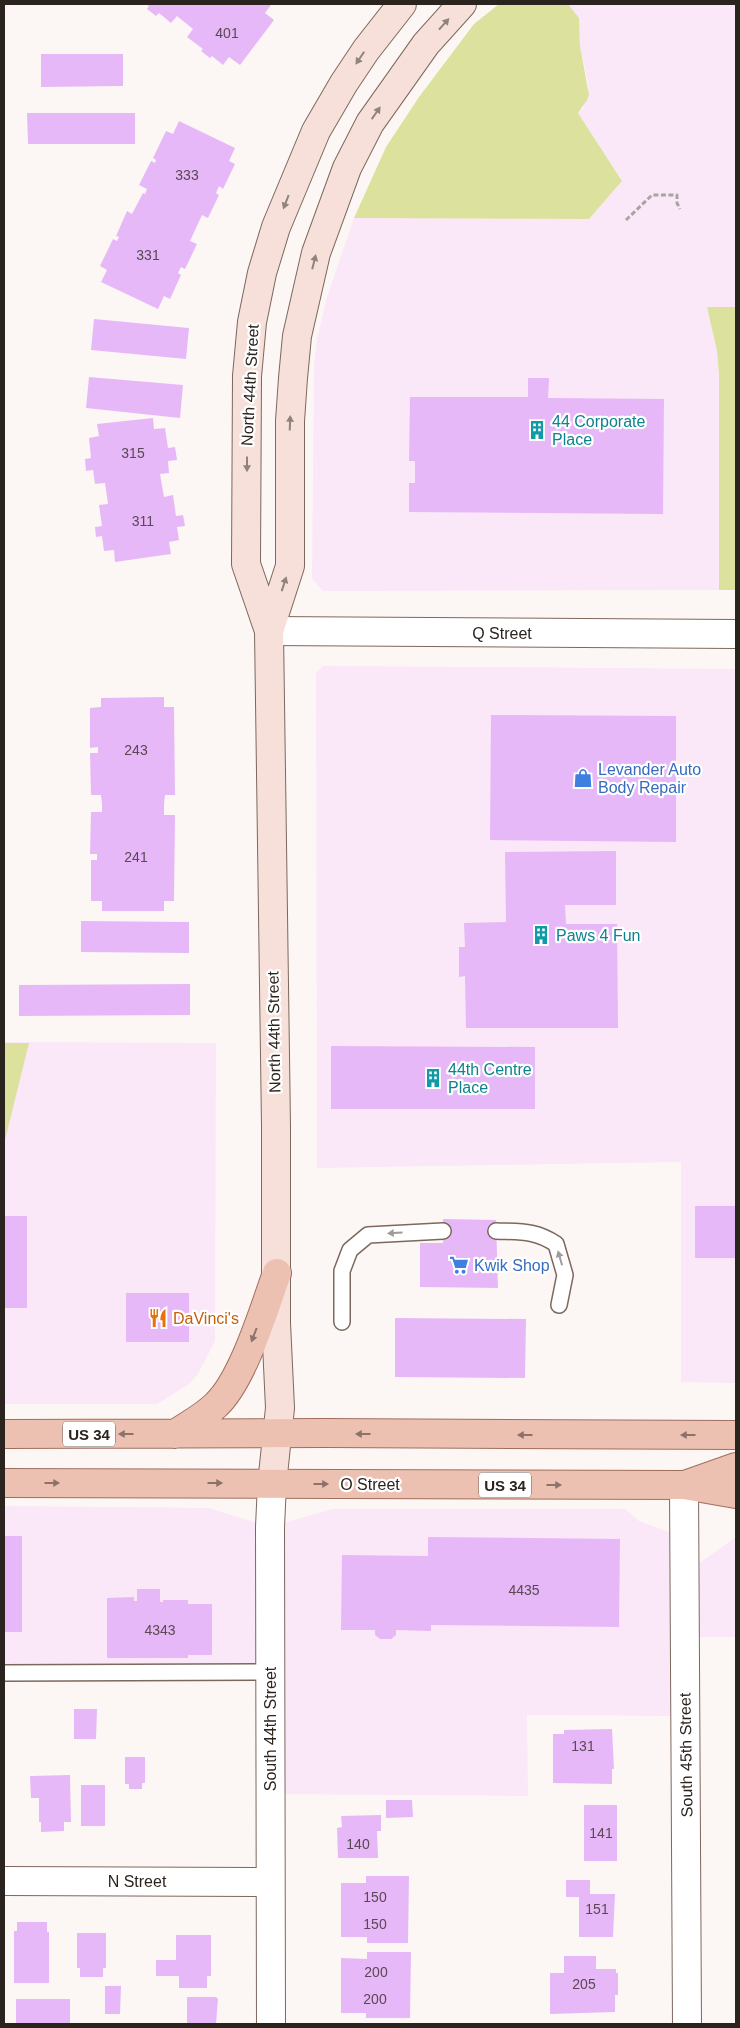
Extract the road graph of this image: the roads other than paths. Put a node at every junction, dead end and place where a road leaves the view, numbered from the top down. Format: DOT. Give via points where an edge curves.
graph roads {
  1 [pos="462,4"];
  2 [pos="396,12"];
  3 [pos="268,631"];
  4 [pos="736,634"];
  5 [pos="444,1231"];
  6 [pos="496,1232"];
  7 [pos="277,1273"];
  8 [pos="559,1305"];
  9 [pos="342,1322"];
  10 [pos="277,1433"];
  11 [pos="4,1434"];
  12 [pos="175,1434"];
  13 [pos="736,1435"];
  14 [pos="736,1466"];
  15 [pos="4,1483"];
  16 [pos="272,1484"];
  17 [pos="684,1486"];
  18 [pos="736,1494"];
  19 [pos="270,1672"];
  20 [pos="4,1674"];
  21 [pos="4,1881"];
  22 [pos="270,1882"];
  23 [pos="271,2024"];
  24 [pos="687,2024"];
  3 -- 1 [label="main road, North 44th Street, one-way" via="290,566 293,378 297,336 316,253 347,168 370,123 426,44"];
  2 -- 3 [label="main road, North 44th Street, one-way" via="344,82 316,131 276,227 262,273 247,376 246,564"];
  3 -- 4 [label="street, Q Street"];
  3 -- 7 [label="main road, North 44th Street"];
  5 -- 9 [label="lane, one-way" via="368,1235 350,1250 342,1271"];
  8 -- 6 [label="lane, one-way" via="564,1275 556,1244 530,1232"];
  7 -- 10 [label="main road, North 44th Street" via="280,1408"];
  7 -- 12 [label="main road, one-way" via="233,1383 217,1405"];
  10 -- 12 [label="main road, US 34"];
  13 -- 10 [label="main road, US 34, one-way"];
  10 -- 16 [label="main road, South 44th Street"];
  12 -- 11 [label="main road, US 34, one-way"];
  14 -- 17 [label="main road"];
  15 -- 16 [label="main road, O Street / US 34, one-way"];
  16 -- 17 [label="main road, O Street / US 34, one-way"];
  16 -- 19 [label="street, South 44th Street"];
  17 -- 18 [label="main road, O Street / US 34"];
  17 -- 24 [label="street, South 45th Street"];
  19 -- 20 [label="lane"];
  19 -- 22 [label="street, South 44th Street"];
  21 -- 22 [label="street, N Street"];
  22 -- 23 [label="street, South 44th Street"];
}
